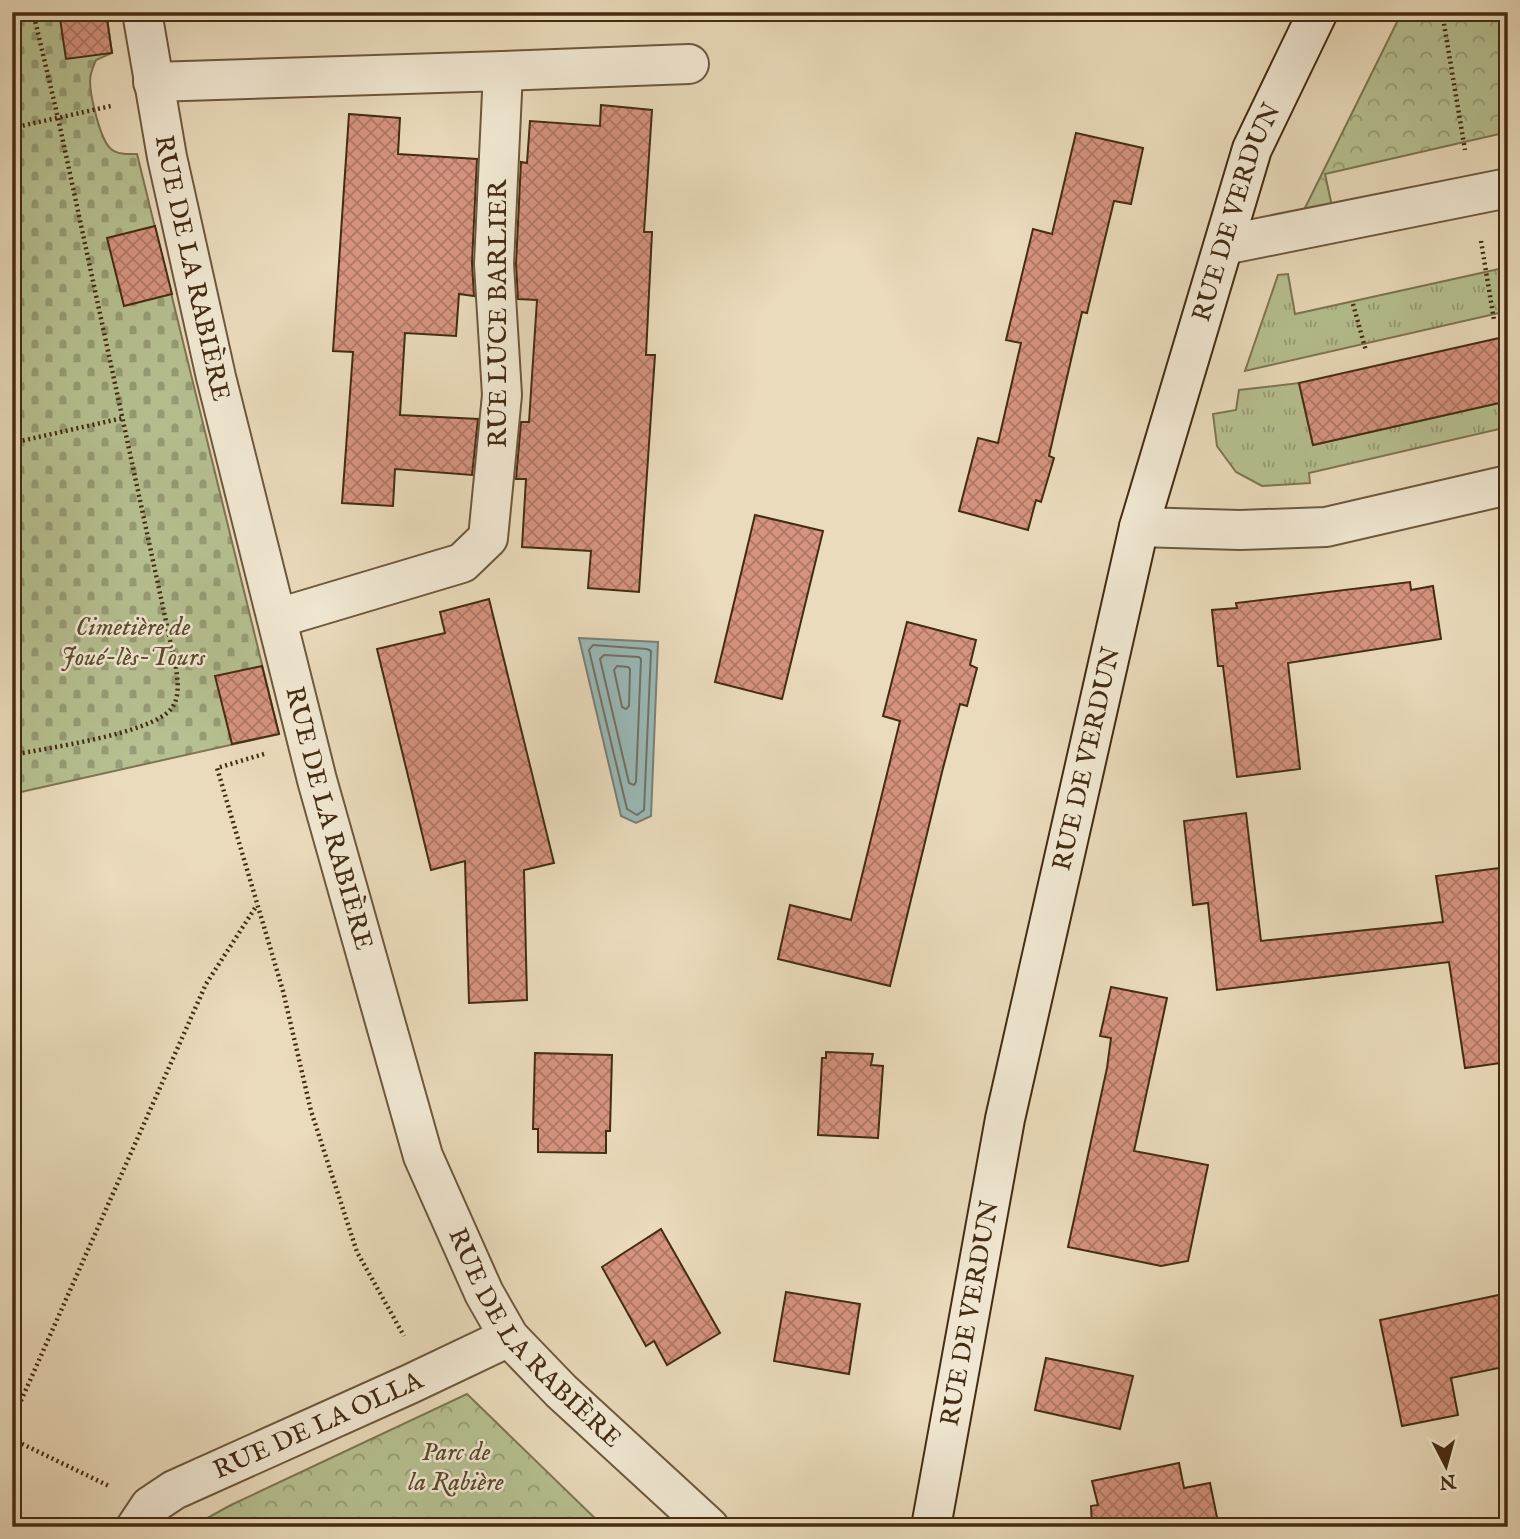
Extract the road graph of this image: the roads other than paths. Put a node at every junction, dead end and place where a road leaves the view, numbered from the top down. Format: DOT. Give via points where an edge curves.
graph roads {
  1 [pos="142,12"];
  2 [pos="1318,12"];
  3 [pos="689,64"];
  4 [pos="503,71"];
  5 [pos="155,90"];
  6 [pos="1508,188"];
  7 [pos="1224,245"];
  8 [pos="1508,485"];
  9 [pos="1139,527"];
  10 [pos="278,618"];
  11 [pos="509,1337"];
  12 [pos="143,1516"];
  13 [pos="709,1527"];
  14 [pos="931,1527"];
  1 -- 5 [label="street, RUE DE LA RABIÈRE"];
  2 -- 7 [label="street, RUE DE VERDUN" via="1252,149"];
  3 -- 4 [label="street"];
  4 -- 5 [label="street"];
  4 -- 10 [label="street, RUE LUCE BARLIER" via="494,264 502,395 488,538 462,563"];
  5 -- 10 [label="street, RUE DE LA RABIÈRE" via="216,377"];
  6 -- 7 [label="street"];
  7 -- 9 [label="street, RUE DE VERDUN"];
  8 -- 9 [label="street" via="1326,527"];
  9 -- 14 [label="street, RUE DE VERDUN" via="1005,1119"];
  10 -- 11 [label="street, RUE DE LA RABIÈRE" via="317,780 423,1156 484,1293"];
  11 -- 12 [label="street, RUE DE LA OLLA" via="174,1490"];
  11 -- 13 [label="street, RUE DE LA RABIÈRE"];
}
